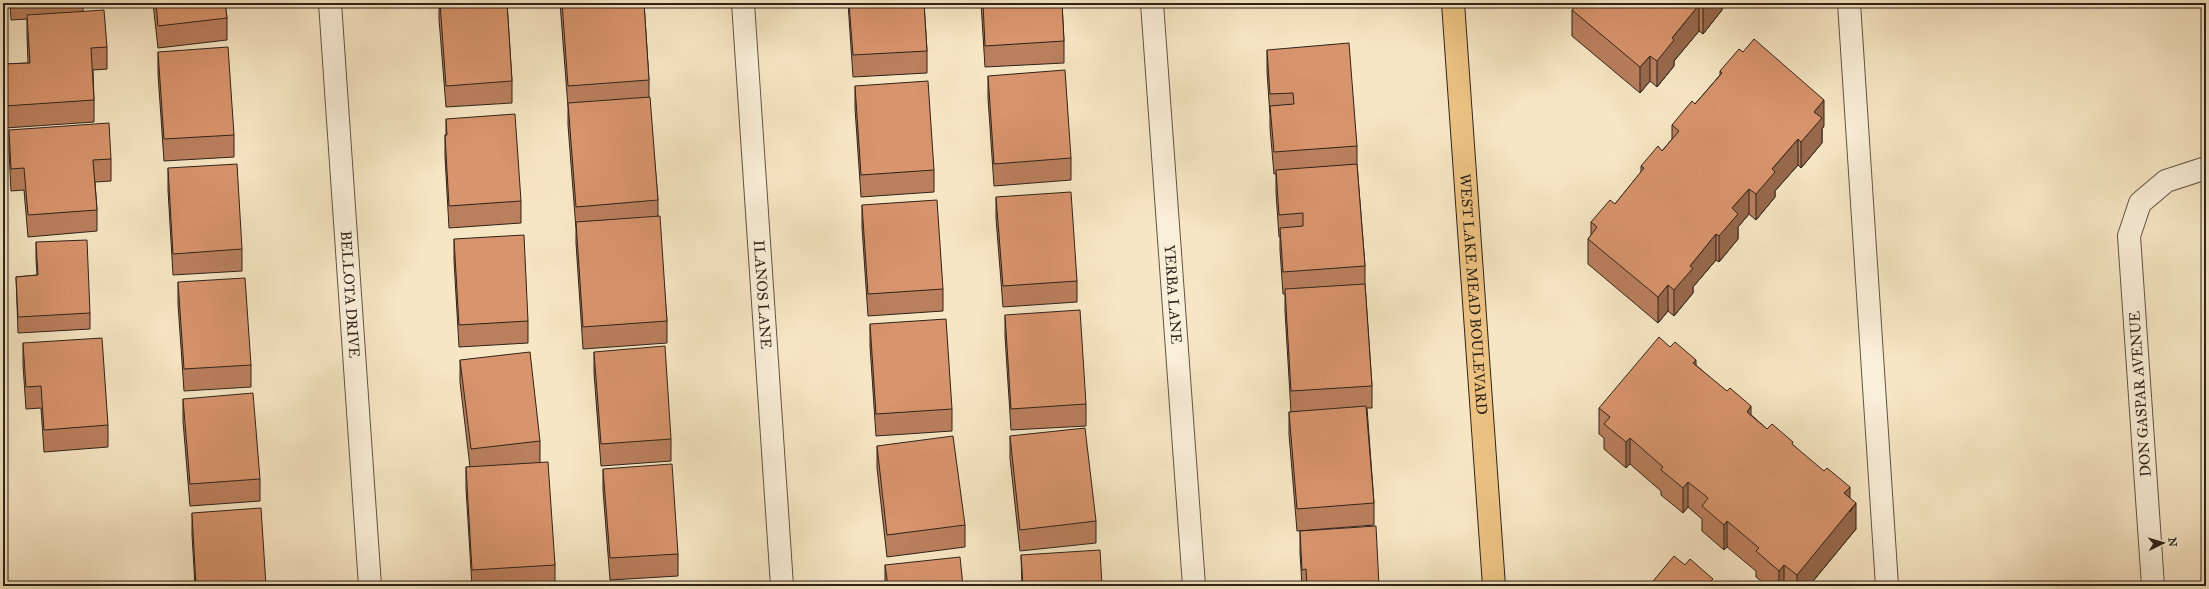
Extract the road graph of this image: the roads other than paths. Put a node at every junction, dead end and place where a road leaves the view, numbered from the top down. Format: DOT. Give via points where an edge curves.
graph roads {
  1 [pos="330,3"];
  2 [pos="742,3"];
  3 [pos="1152,3"];
  4 [pos="1453,3"];
  5 [pos="1849,3"];
  6 [pos="2206,168"];
  7 [pos="370,586"];
  8 [pos="782,586"];
  9 [pos="1194,586"];
  10 [pos="1494,586"];
  11 [pos="1887,586"];
  12 [pos="2153,586"];
  1 -- 7 [label="street, BELLOTA DRIVE"];
  2 -- 8 [label="street, ILANOS LANE"];
  3 -- 9 [label="street, YERBA LANE"];
  4 -- 10 [label="main road, WEST LAKE MEAD BOULEVARD"];
  5 -- 11 [label="street"];
  6 -- 12 [label="street, DON GASPAR AVENUE" via="2166,181 2140,203 2129,236"];
}
